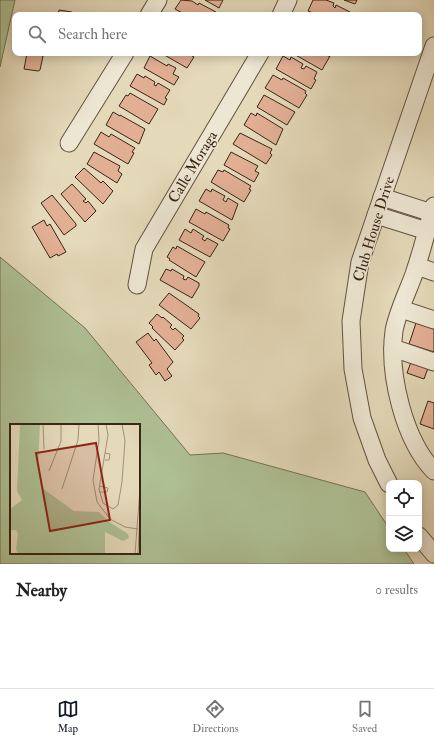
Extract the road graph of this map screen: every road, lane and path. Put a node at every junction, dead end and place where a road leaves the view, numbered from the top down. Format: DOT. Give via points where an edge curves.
graph roads {
  1 [pos="158,0"];
  2 [pos="288,0"];
  3 [pos="151,12"];
  4 [pos="282,12"];
  5 [pos="434,46"];
  6 [pos="123,56"];
  7 [pos="258,56"];
  8 [pos="69,143"];
  9 [pos="382,197"];
  10 [pos="433,210"];
  11 [pos="376,215"];
  12 [pos="427,231"];
  13 [pos="417,266"];
  14 [pos="434,272"];
  15 [pos="137,285"];
  16 [pos="401,309"];
  17 [pos="434,320"];
  18 [pos="393,348"];
  19 [pos="434,362"];
  20 [pos="434,471"];
  21 [pos="387,480"];
  22 [pos="422,540"];
  23 [pos="434,554"];
  1 -- 3 [label="street"];
  2 -- 4 [label="street"];
  5 -- 9 [label="street, Club House Drive"];
  6 -- 8 [label="street"];
  7 -- 15 [label="street, Calle Moraga" via="144,249"];
  9 -- 10 [label="street"];
  9 -- 11 [label="street, Club House Drive"];
  10 -- 12 [label="street"];
  11 -- 12 [label="street"];
  11 -- 21 [label="street, Club House Drive" via="360,262 351,321 353,369 362,418"];
  12 -- 13 [label="street"];
  13 -- 14 [label="street"];
  13 -- 16 [label="street"];
  16 -- 17 [label="street"];
  16 -- 18 [label="street" via="394,331"];
  18 -- 19 [label="street"];
  18 -- 20 [label="street" via="399,402 408,431 424,461"];
  22 -- 23 [label="street"];
}
